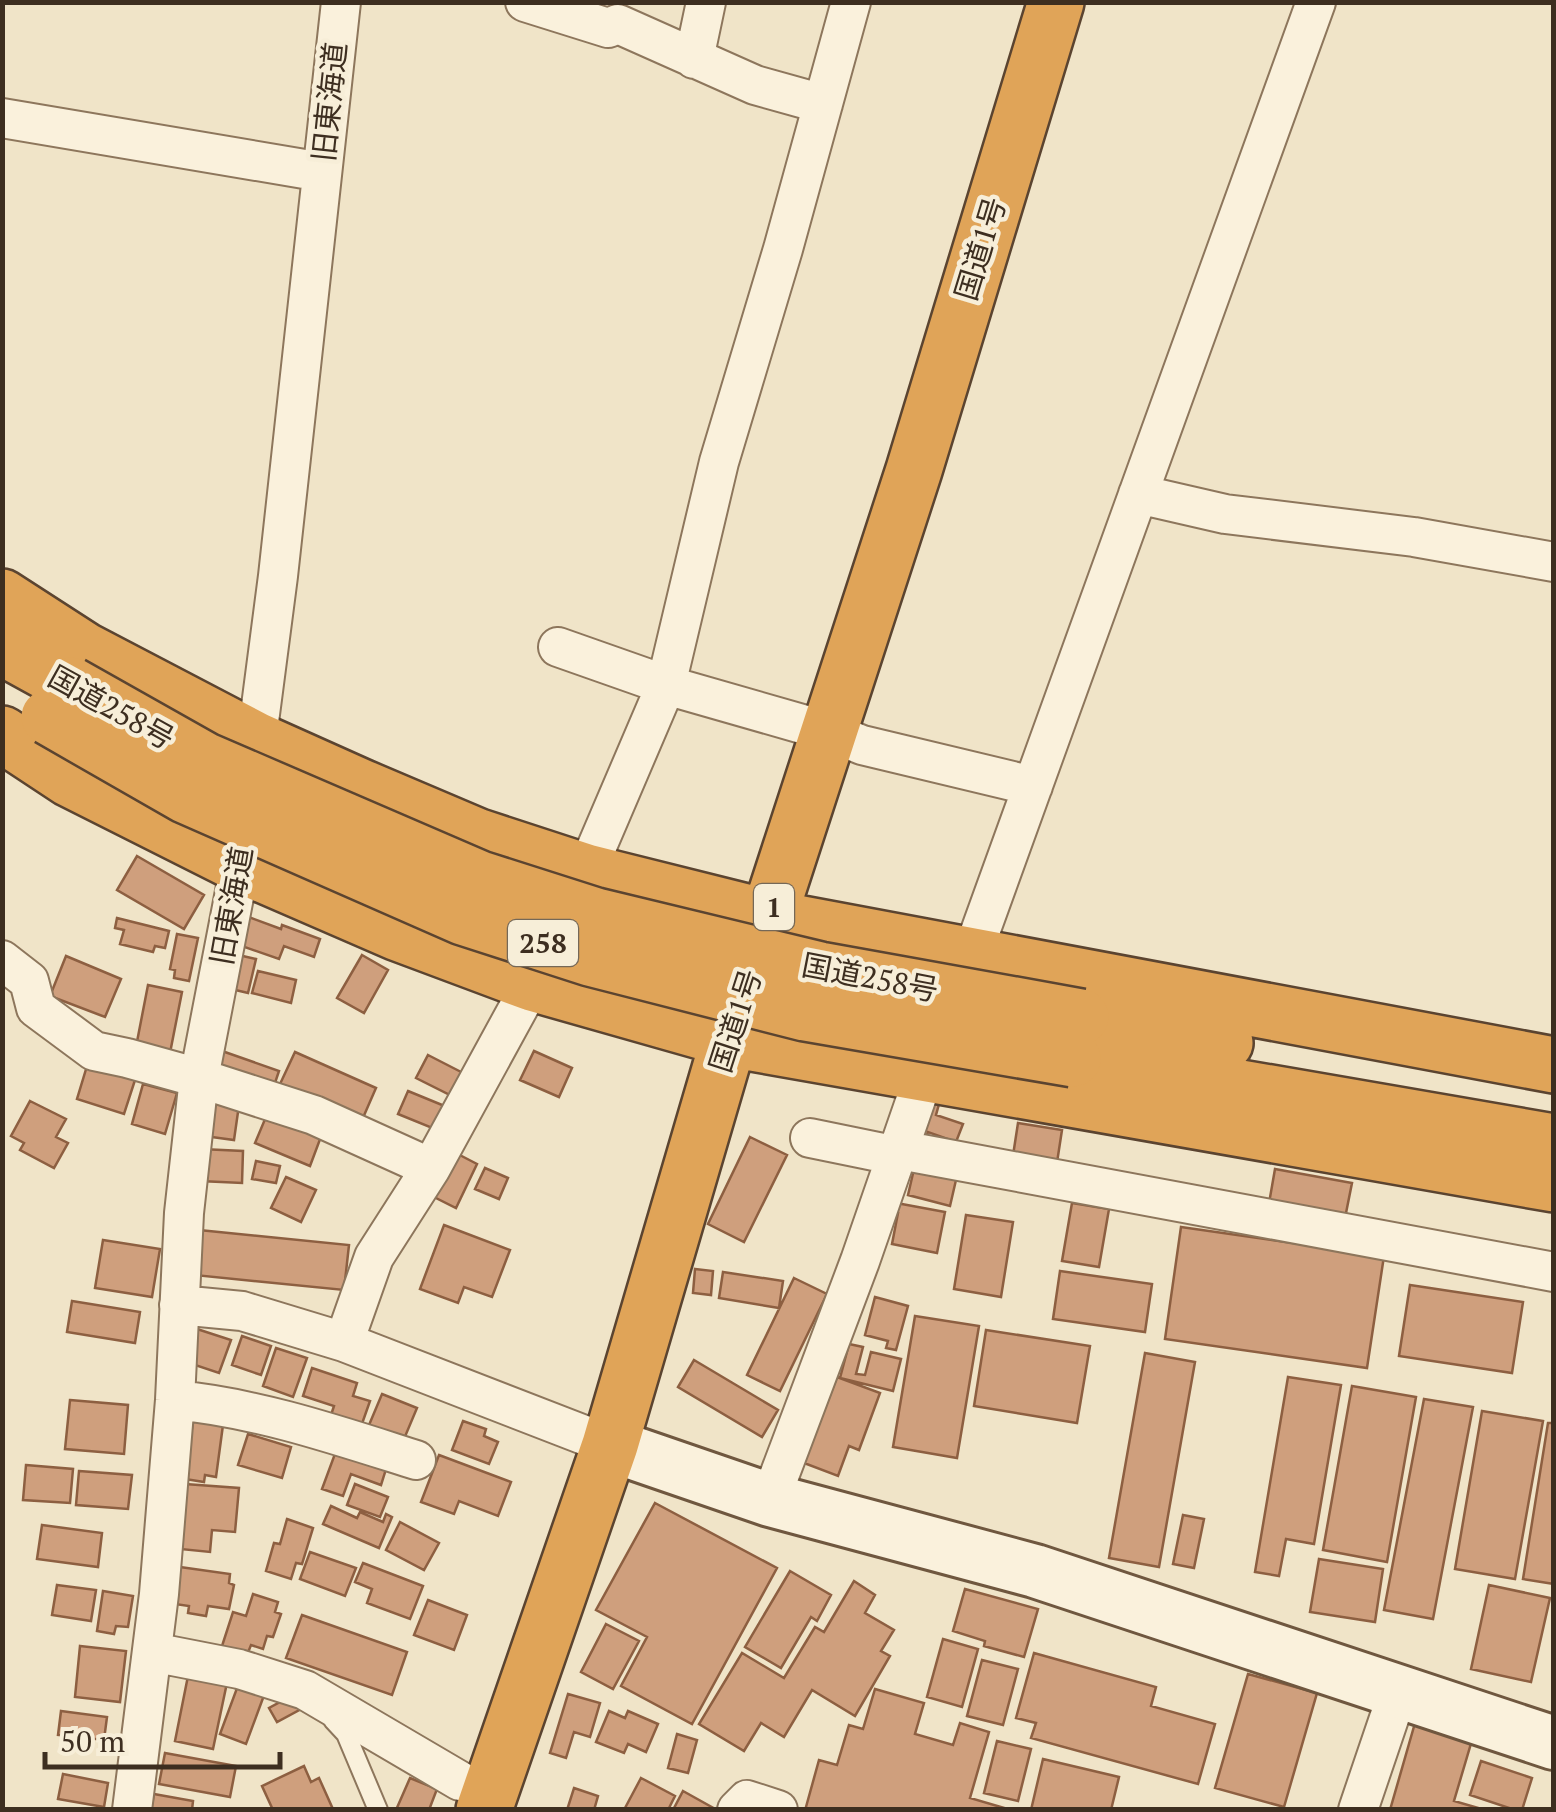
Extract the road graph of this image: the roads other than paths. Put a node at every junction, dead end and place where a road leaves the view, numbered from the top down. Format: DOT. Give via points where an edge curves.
graph roads {
  1 [pos="341,2"];
  2 [pos="525,2"];
  3 [pos="706,2"];
  4 [pos="852,2"];
  5 [pos="1056,2"];
  6 [pos="1316,2"];
  7 [pos="694,59"];
  8 [pos="823,104"];
  9 [pos="2,118"];
  10 [pos="322,172"];
  11 [pos="1138,494"];
  12 [pos="1554,562"];
  13 [pos="2,598"];
  14 [pos="2,647"];
  15 [pos="558,647"];
  16 [pos="666,686"];
  17 [pos="2,691"];
  18 [pos="41,712"];
  19 [pos="830,732"];
  20 [pos="256,740"];
  21 [pos="1033,786"];
  22 [pos="241,865"];
  23 [pos="586,872"];
  24 [pos="770,918"];
  25 [pos="971,957"];
  26 [pos="2,960"];
  27 [pos="532,984"];
  28 [pos="1077,1038"];
  29 [pos="729,1039"];
  30 [pos="1554,1065"];
  31 [pos="925,1073"];
  32 [pos="199,1078"];
  33 [pos="1554,1101"];
  34 [pos="810,1138"];
  35 [pos="1554,1142"];
  36 [pos="899,1153"];
  37 [pos="430,1168"];
  38 [pos="1554,1184"];
  39 [pos="1554,1272"];
  40 [pos="179,1305"];
  41 [pos="344,1342"];
  42 [pos="175,1400"];
  43 [pos="610,1446"];
  44 [pos="416,1460"];
  45 [pos="770,1500"];
  46 [pos="152,1652"];
  47 [pos="306,1690"];
  48 [pos="1398,1692"];
  49 [pos="1551,1731"];
  50 [pos="472,1795"];
  51 [pos="132,1810"];
  52 [pos="378,1810"];
  53 [pos="737,1810"];
  54 [pos="778,1810"];
  55 [pos="1358,1810"];
  1 -- 10 [label="street, 旧東海道"];
  2 -- 7 [label="street" via="608,28 618,24"];
  3 -- 7 [label="street"];
  4 -- 8 [label="street"];
  5 -- 19 [label="highway, 国道1号 / 1"];
  6 -- 11 [label="street"];
  7 -- 8 [label="street"];
  8 -- 16 [label="street" via="720,462"];
  9 -- 10 [label="street"];
  10 -- 20 [label="street, 旧東海道"];
  11 -- 12 [label="street" via="1225,514"];
  11 -- 21 [label="street"];
  13 -- 20 [label="highway" via="84,650"];
  14 -- 18 [label="highway, 国道258号 / 258"];
  15 -- 16 [label="street"];
  16 -- 19 [label="street"];
  16 -- 23 [label="street"];
  17 -- 18 [label="highway, 国道258号 / 258"];
  18 -- 22 [label="highway" via="70,779"];
  18 -- 28 [label="highway, 国道258号 / 258, bridge" via="184,795 463,918 590,958 805,1013"];
  19 -- 21 [label="street"];
  19 -- 24 [label="highway, 国道1号 / 1"];
  20 -- 22 [label="street, 旧東海道"];
  20 -- 23 [label="highway" via="479,837"];
  21 -- 25 [label="street"];
  22 -- 27 [label="highway"];
  22 -- 32 [label="street, 旧東海道"];
  23 -- 24 [label="highway"];
  24 -- 25 [label="highway"];
  24 -- 29 [label="highway, 国道1号 / 1"];
  25 -- 30 [label="highway"];
  26 -- 32 [label="street" via="29,981 36,1008 94,1051"];
  27 -- 29 [label="highway"];
  27 -- 37 [label="street"];
  28 -- 33 [label="highway, 国道258号 / 258"];
  28 -- 35 [label="highway, 国道258号 / 258"];
  29 -- 31 [label="highway"];
  29 -- 43 [label="highway, 国道1号 / 1"];
  31 -- 36 [label="street"];
  31 -- 38 [label="highway"];
  32 -- 37 [label="street" via="314,1115"];
  32 -- 40 [label="street, 旧東海道"];
  34 -- 36 [label="street"];
  36 -- 39 [label="street"];
  36 -- 45 [label="street"];
  37 -- 41 [label="street" via="374,1256"];
  40 -- 41 [label="street" via="242,1311"];
  40 -- 42 [label="street, 旧東海道"];
  41 -- 43 [label="street"];
  42 -- 44 [label="street" via="288,1420"];
  42 -- 46 [label="street, 旧東海道"];
  43 -- 45 [label="street"];
  43 -- 50 [label="highway, 国道1号 / 1"];
  45 -- 48 [label="street" via="1035,1571"];
  46 -- 47 [label="street"];
  46 -- 51 [label="street, 旧東海道"];
  47 -- 50 [label="street"];
  47 -- 52 [label="lane" via="346,1734"];
  48 -- 49 [label="street"];
  48 -- 55 [label="street"];
  53 -- 54 [label="street" via="746,1800"];
}
